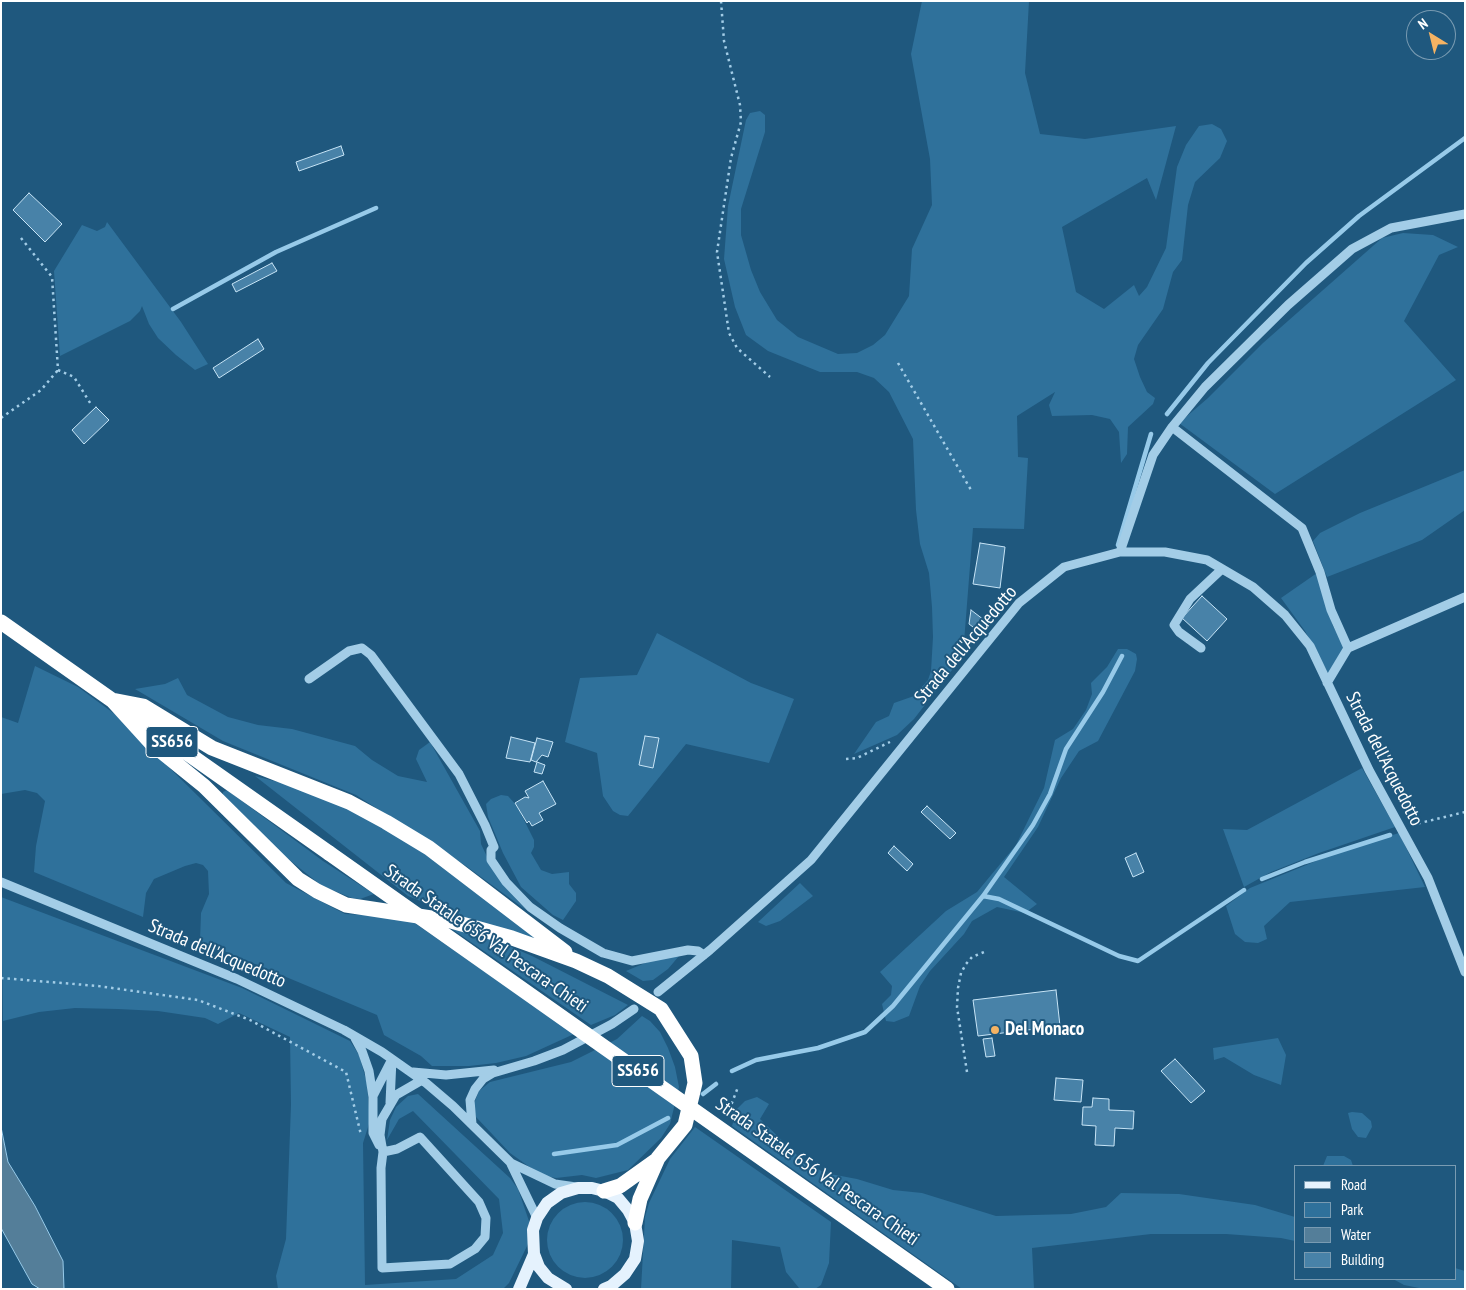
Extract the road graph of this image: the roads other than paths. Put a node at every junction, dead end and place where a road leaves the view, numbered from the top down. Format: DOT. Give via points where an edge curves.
graph roads {
  1 [pos="1465,214"];
  2 [pos="1172,427"];
  3 [pos="1120,552"];
  4 [pos="1222,569"];
  5 [pos="1465,597"];
  6 [pos="1,622"];
  7 [pos="1200,648"];
  8 [pos="1348,648"];
  9 [pos="309,679"];
  10 [pos="1327,684"];
  11 [pos="112,700"];
  12 [pos="1,882"];
  13 [pos="704,955"];
  14 [pos="576,961"];
  15 [pos="1465,972"];
  16 [pos="658,992"];
  17 [pos="634,1009"];
  18 [pos="353,1035"];
  19 [pos="392,1059"];
  20 [pos="504,1069"];
  21 [pos="411,1072"];
  22 [pos="422,1080"];
  23 [pos="373,1097"];
  24 [pos="390,1103"];
  25 [pos="472,1124"];
  26 [pos="383,1152"];
  27 [pos="658,1158"];
  28 [pos="511,1164"];
  29 [pos="578,1188"];
  30 [pos="604,1191"];
  31 [pos="537,1218"];
  32 [pos="635,1223"];
  33 [pos="534,1254"];
  34 [pos="557,1288"];
  35 [pos="519,1289"];
  36 [pos="604,1289"];
  37 [pos="948,1289"];
  1 -- 2 [label="street" via="1391,228 1352,249 1232,360"];
  2 -- 3 [label="street" via="1153,455"];
  2 -- 8 [label="street" via="1302,528 1320,572 1330,610"];
  3 -- 4 [label="street, Strada dell'Acquedotto" via="1165,552 1207,560"];
  3 -- 13 [label="street, Strada dell'Acquedotto" via="1064,567 1019,604 811,860"];
  4 -- 7 [label="street" via="1190,599 1174,625"];
  4 -- 10 [label="street, Strada dell'Acquedotto" via="1253,587 1285,615 1310,646"];
  5 -- 8 [label="street"];
  6 -- 11 [label="highway, Strada Statale 656 Val Pescara-Chieti / SS656"];
  8 -- 10 [label="street"];
  9 -- 13 [label="street" via="349,651 362,648 371,655 459,774 494,847 491,860 506,882 530,907 560,928 603,953 632,961 688,950"];
  10 -- 15 [label="street, Strada dell'Acquedotto" via="1428,878"];
  11 -- 14 [label="highway" via="143,706 212,748 349,802 386,822 429,848"];
  11 -- 14 [label="highway" via="152,744 204,786 298,879 317,891 346,905 452,921"];
  11 -- 37 [label="highway, Strada Statale 656 Val Pescara-Chieti / SS656, bridge"];
  12 -- 18 [label="street, Strada dell'Acquedotto" via="237,979"];
  13 -- 16 [label="street, Strada dell'Acquedotto"];
  14 -- 27 [label="highway" via="608,976 661,1009 691,1056 695,1083 685,1125"];
  17 -- 20 [label="street, Strada dell'Acquedotto" via="563,1050"];
  18 -- 19 [label="street, Strada dell'Acquedotto"];
  18 -- 23 [label="street" via="369,1071"];
  19 -- 21 [label="street, Strada dell'Acquedotto"];
  19 -- 23 [label="street"];
  19 -- 24 [label="street"];
  20 -- 21 [label="street, Strada dell'Acquedotto" via="446,1075"];
  20 -- 25 [label="street, Strada dell'Acquedotto" via="483,1080 475,1089 470,1100"];
  21 -- 22 [label="street, Strada dell'Acquedotto"];
  22 -- 24 [label="street" via="404,1089"];
  22 -- 25 [label="street, Strada dell'Acquedotto"];
  23 -- 26 [label="street" via="373,1133"];
  24 -- 26 [label="street" via="382,1119 380,1136"];
  25 -- 28 [label="street, Strada dell'Acquedotto"];
  26 -- 26 [label="street" via="382,1268 450,1264 476,1249 484,1237 486,1218 478,1202 420,1138"];
  27 -- 30 [label="highway" via="620,1186"];
  27 -- 32 [label="highway" via="640,1198"];
  28 -- 29 [label="street, Strada dell'Acquedotto" via="555,1184"];
  28 -- 31 [label="street, Strada dell'Acquedotto"];
  29 -- 30 [label="main road"];
  29 -- 31 [label="main road" via="561,1193 547,1203"];
  30 -- 32 [label="main road" via="618,1198"];
  31 -- 33 [label="main road" via="533,1230"];
  32 -- 36 [label="main road" via="638,1241 634,1259 625,1274"];
  33 -- 34 [label="main road" via="539,1267"];
  33 -- 35 [label="main road"];
}
